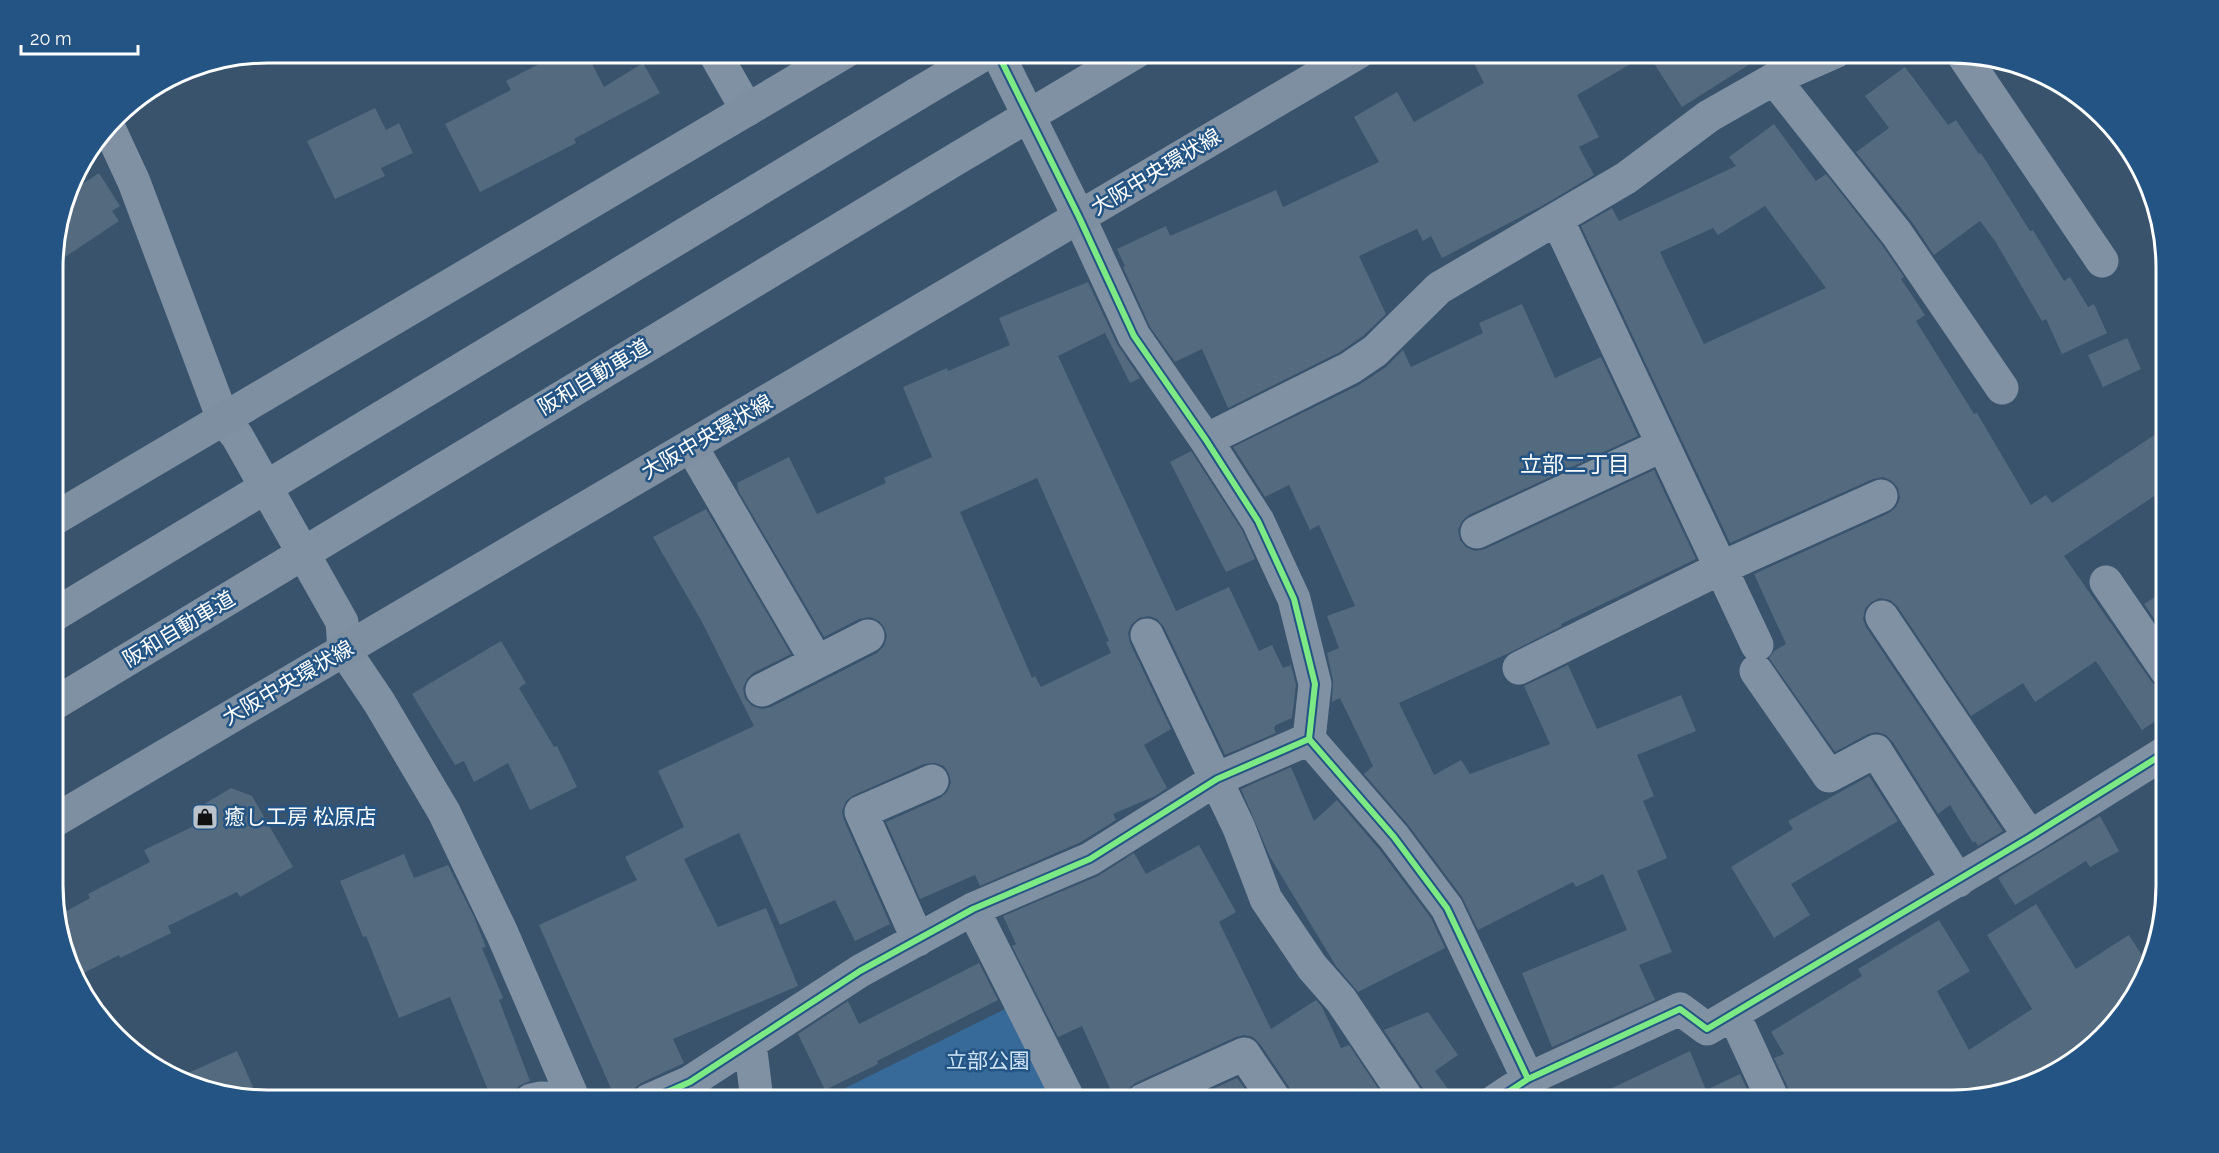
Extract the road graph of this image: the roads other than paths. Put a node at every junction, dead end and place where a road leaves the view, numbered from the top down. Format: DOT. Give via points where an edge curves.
graph roads {
  1 [pos="720,63"];
  2 [pos="826,63"];
  3 [pos="970,63"];
  4 [pos="1002,63"];
  5 [pos="1118,63"];
  6 [pos="1340,63"];
  7 [pos="1810,63"];
  8 [pos="1969,64"];
  9 [pos="1774,79"];
  10 [pos="747,110"];
  11 [pos="113,134"];
  12 [pos="1079,218"];
  13 [pos="1557,219"];
  14 [pos="2102,261"];
  15 [pos="2002,388"];
  16 [pos="223,419"];
  17 [pos="1206,440"];
  18 [pos="1663,445"];
  19 [pos="691,446"];
  20 [pos="1881,496"];
  21 [pos="63,514"];
  22 [pos="1477,532"];
  23 [pos="1721,568"];
  24 [pos="2106,582"];
  25 [pos="63,610"];
  26 [pos="1882,617"];
  27 [pos="1147,635"];
  28 [pos="868,636"];
  29 [pos="344,650"];
  30 [pos="2156,655"];
  31 [pos="817,662"];
  32 [pos="1519,668"];
  33 [pos="762,690"];
  34 [pos="63,699"];
  35 [pos="1309,739"];
  36 [pos="2156,758"];
  37 [pos="1217,779"];
  38 [pos="932,781"];
  39 [pos="63,816"];
  40 [pos="2030,837"];
  41 [pos="1958,880"];
  42 [pos="974,909"];
  43 [pos="918,940"];
  44 [pos="1734,1015"];
  45 [pos="750,1043"];
  46 [pos="1528,1079"];
  47 [pos="570,1090"];
  48 [pos="672,1090"];
  49 [pos="756,1090"];
  50 [pos="1064,1090"];
  51 [pos="1165,1090"];
  52 [pos="1268,1090"];
  53 [pos="1401,1090"];
  54 [pos="1511,1090"];
  55 [pos="1768,1090"];
  1 -- 10 [label="street"];
  2 -- 10 [label="main road"];
  3 -- 25 [label="highway, bridge"];
  4 -- 12 [label="street"];
  5 -- 34 [label="highway, 阪和自動車道, bridge"];
  6 -- 12 [label="main road, 大阪中央環状線"];
  7 -- 9 [label="street"];
  8 -- 14 [label="street"];
  9 -- 13 [label="street" via="1709,116 1626,178"];
  9 -- 15 [label="street" via="1897,234"];
  10 -- 16 [label="main road"];
  11 -- 16 [label="street"];
  12 -- 17 [label="street" via="1134,336"];
  12 -- 19 [label="main road, 大阪中央環状線"];
  13 -- 17 [label="street" via="1439,288 1375,351 1350,368"];
  13 -- 18 [label="street"];
  16 -- 21 [label="main road"];
  16 -- 29 [label="street" via="237,436 342,622"];
  17 -- 35 [label="street" via="1258,521 1294,599 1315,684"];
  18 -- 22 [label="street"];
  18 -- 23 [label="street"];
  19 -- 29 [label="main road, 大阪中央環状線"];
  19 -- 31 [label="street"];
  20 -- 23 [label="street"];
  23 -- 32 [label="street"];
  23 -- 41 [label="street" via="1756,658 1829,776 1876,751"];
  24 -- 30 [label="street"];
  26 -- 40 [label="street"];
  27 -- 37 [label="street"];
  28 -- 31 [label="street"];
  29 -- 39 [label="main road, 大阪中央環状線"];
  29 -- 47 [label="street" via="444,812 502,933"];
  31 -- 33 [label="street"];
  35 -- 37 [label="street"];
  35 -- 46 [label="street" via="1394,837 1448,908"];
  36 -- 40 [label="street"];
  37 -- 42 [label="street" via="1090,859"];
  37 -- 53 [label="street" via="1266,899"];
  38 -- 43 [label="street" via="861,812"];
  40 -- 41 [label="street"];
  41 -- 44 [label="street"];
  42 -- 43 [label="street"];
  42 -- 50 [label="street"];
  43 -- 45 [label="street" via="861,971"];
  44 -- 46 [label="street" via="1707,1029 1680,1009"];
  44 -- 55 [label="street"];
  45 -- 48 [label="street"];
  45 -- 49 [label="street"];
  46 -- 54 [label="street"];
  51 -- 52 [label="street" via="1244,1054"];
}
